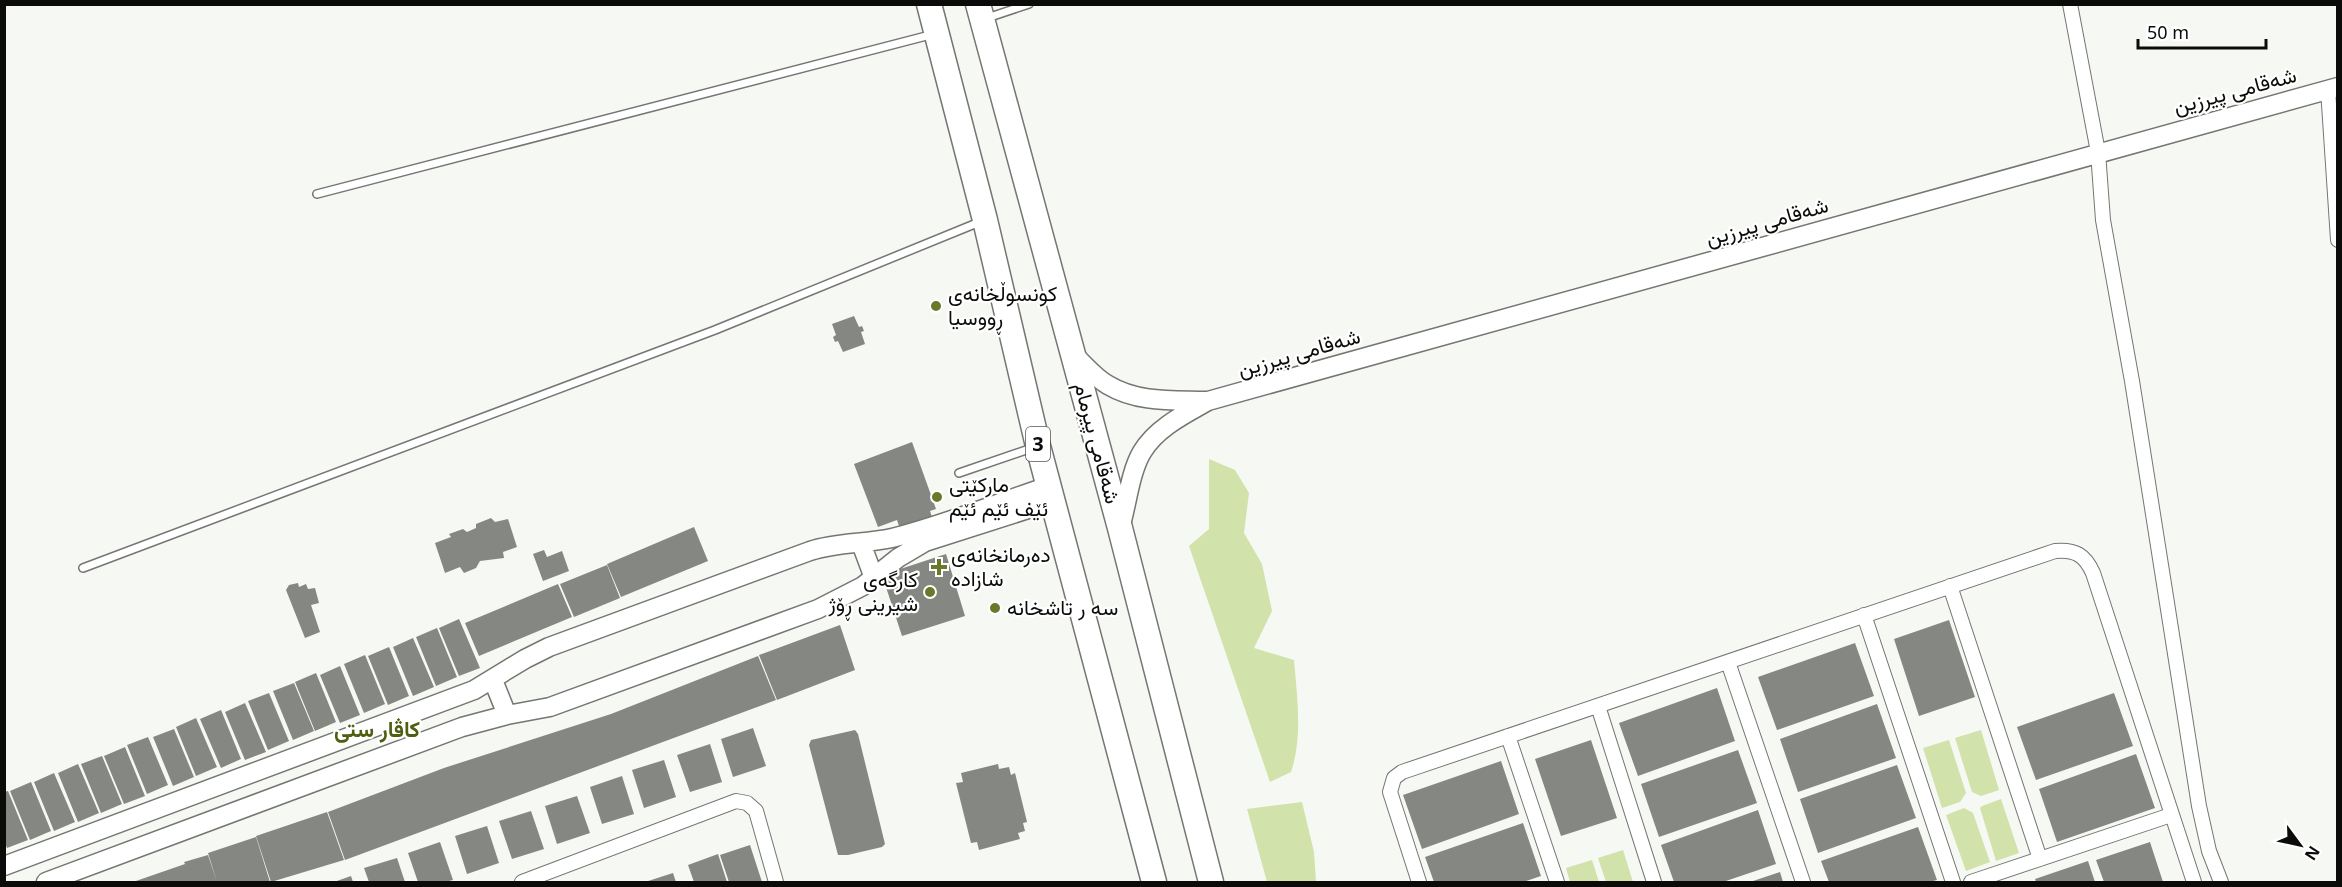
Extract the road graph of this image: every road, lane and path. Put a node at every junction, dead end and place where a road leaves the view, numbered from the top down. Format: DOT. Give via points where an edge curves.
graph roads {
  1 [pos="929,4"];
  2 [pos="1029,4"];
  3 [pos="2070,4"];
  4 [pos="980,12"];
  5 [pos="936,33"];
  6 [pos="2333,88"];
  7 [pos="2098,152"];
  8 [pos="317,194"];
  9 [pos="985,220"];
  10 [pos="2337,240"];
  11 [pos="1072,354"];
  12 [pos="1208,401"];
  13 [pos="1038,446"];
  14 [pos="959,473"];
  15 [pos="1051,494"];
  16 [pos="1120,528"];
  17 [pos="910,541"];
  18 [pos="861,543"];
  19 [pos="83,567"];
  20 [pos="874,578"];
  21 [pos="1950,586"];
  22 [pos="1864,615"];
  23 [pos="1728,662"];
  24 [pos="493,680"];
  25 [pos="1598,706"];
  26 [pos="507,715"];
  27 [pos="1508,736"];
  28 [pos="2171,815"];
  29 [pos="28,858"];
  30 [pos="2040,859"];
  31 [pos="4,866"];
  32 [pos="39,882"];
  33 [pos="46,882"];
  34 [pos="522,882"];
  35 [pos="776,882"];
  36 [pos="1154,882"];
  37 [pos="1211,882"];
  38 [pos="1419,882"];
  39 [pos="1557,882"];
  40 [pos="1653,882"];
  41 [pos="1803,882"];
  42 [pos="1953,882"];
  43 [pos="1971,882"];
  44 [pos="2194,882"];
  45 [pos="2221,882"];
  1 -- 5 [label="highway, 3"];
  2 -- 4 [label="lane"];
  3 -- 7 [label="street"];
  4 -- 11 [label="highway, شەقامی پیرمام"];
  5 -- 8 [label="lane"];
  5 -- 9 [label="highway, 3"];
  6 -- 7 [label="street, شەقامی پیرزین"];
  6 -- 10 [label="street"];
  7 -- 12 [label="street, شەقامی پیرزین"];
  7 -- 45 [label="street" via="2103,220 2199,806"];
  9 -- 13 [label="highway, 3"];
  9 -- 19 [label="lane" via="704,334"];
  11 -- 12 [label="street" via="1107,385 1129,395 1152,400"];
  11 -- 16 [label="highway, شەقامی پیرمام"];
  12 -- 16 [label="street" via="1165,428 1142,453"];
  13 -- 14 [label="lane"];
  13 -- 15 [label="highway, 3"];
  15 -- 17 [label="street"];
  15 -- 36 [label="highway, 3"];
  16 -- 37 [label="highway, شەقامی پیرمام"];
  17 -- 18 [label="street"];
  17 -- 20 [label="street"];
  18 -- 20 [label="street"];
  18 -- 24 [label="street" via="810,551 560,643"];
  20 -- 26 [label="street" via="818,609 550,707"];
  21 -- 22 [label="street"];
  21 -- 28 [label="street" via="2055,551 2068,549 2088,562"];
  21 -- 30 [label="street"];
  22 -- 23 [label="street"];
  22 -- 42 [label="street"];
  23 -- 25 [label="street"];
  23 -- 41 [label="street"];
  24 -- 26 [label="street"];
  24 -- 29 [label="street"];
  25 -- 27 [label="street"];
  25 -- 40 [label="street"];
  26 -- 33 [label="street" via="462,727"];
  27 -- 38 [label="street" via="1394,778 1391,797"];
  27 -- 39 [label="street"];
  28 -- 30 [label="street"];
  28 -- 44 [label="street"];
  29 -- 31 [label="street"];
  29 -- 32 [label="street"];
  30 -- 43 [label="street"];
  34 -- 35 [label="street" via="736,801 747,803 756,811"];
}
